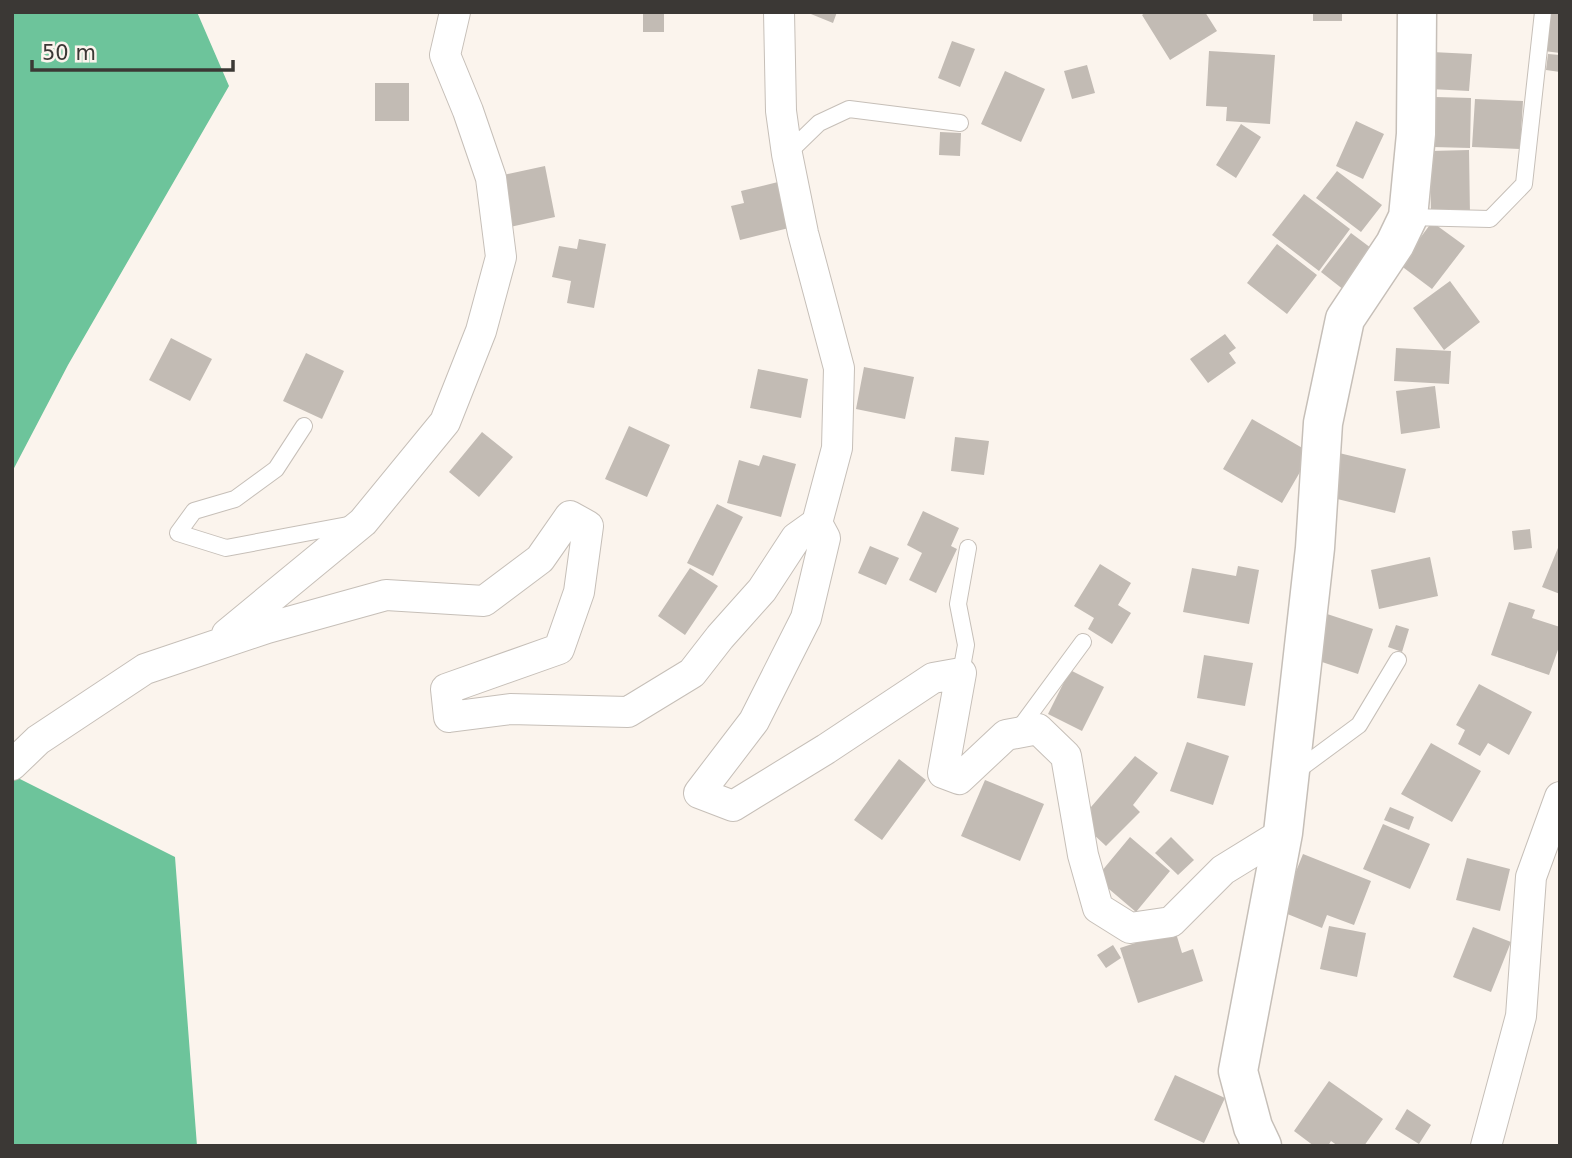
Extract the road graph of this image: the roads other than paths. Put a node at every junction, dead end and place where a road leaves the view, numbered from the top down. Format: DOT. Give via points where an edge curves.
graph roads {
  1 [pos="455,12"];
  2 [pos="779,12"];
  3 [pos="1417,12"];
  4 [pos="1543,12"];
  5 [pos="960,123"];
  6 [pos="787,154"];
  7 [pos="1408,217"];
  8 [pos="304,426"];
  9 [pos="363,522"];
  10 [pos="817,523"];
  11 [pos="968,548"];
  12 [pos="1083,642"];
  13 [pos="213,646"];
  14 [pos="1398,660"];
  15 [pos="961,673"];
  16 [pos="1016,733"];
  17 [pos="12,765"];
  18 [pos="1289,777"];
  19 [pos="1560,797"];
  20 [pos="1283,833"];
  21 [pos="1262,1146"];
  22 [pos="1486,1146"];
  1 -- 9 [label="street" via="445,55 491,178 501,257 481,331 444,422"];
  2 -- 6 [label="street" via="781,111"];
  3 -- 7 [label="street" via="1416,134"];
  4 -- 7 [label="lane" via="1524,184 1490,219"];
  5 -- 6 [label="lane" via="849,109 819,123"];
  6 -- 10 [label="street" via="839,368 837,448"];
  7 -- 18 [label="street" via="1345,319 1323,423 1315,548"];
  8 -- 9 [label="lane" via="276,468 235,499 194,511 178,533 226,548"];
  9 -- 13 [label="street"];
  10 -- 13 [label="street" via="796,538 762,590 692,673 628,712 510,709 449,717 446,690 559,649 579,592 588,526 570,516 540,558 484,601 386,595"];
  10 -- 15 [label="street" via="825,538 806,618 754,721 699,793 733,806 933,678"];
  11 -- 15 [label="lane" via="958,604 966,645"];
  12 -- 16 [label="lane"];
  13 -- 17 [label="street" via="145,669 38,740"];
  14 -- 18 [label="lane" via="1359,725"];
  15 -- 16 [label="street" via="943,773 959,779 1006,735"];
  16 -- 20 [label="street" via="1038,729 1066,756 1083,855 1098,908 1130,928 1171,922 1223,870"];
  18 -- 20 [label="street"];
  19 -- 22 [label="street" via="1531,877 1521,1016"];
  20 -- 21 [label="street" via="1238,1071"];
}
